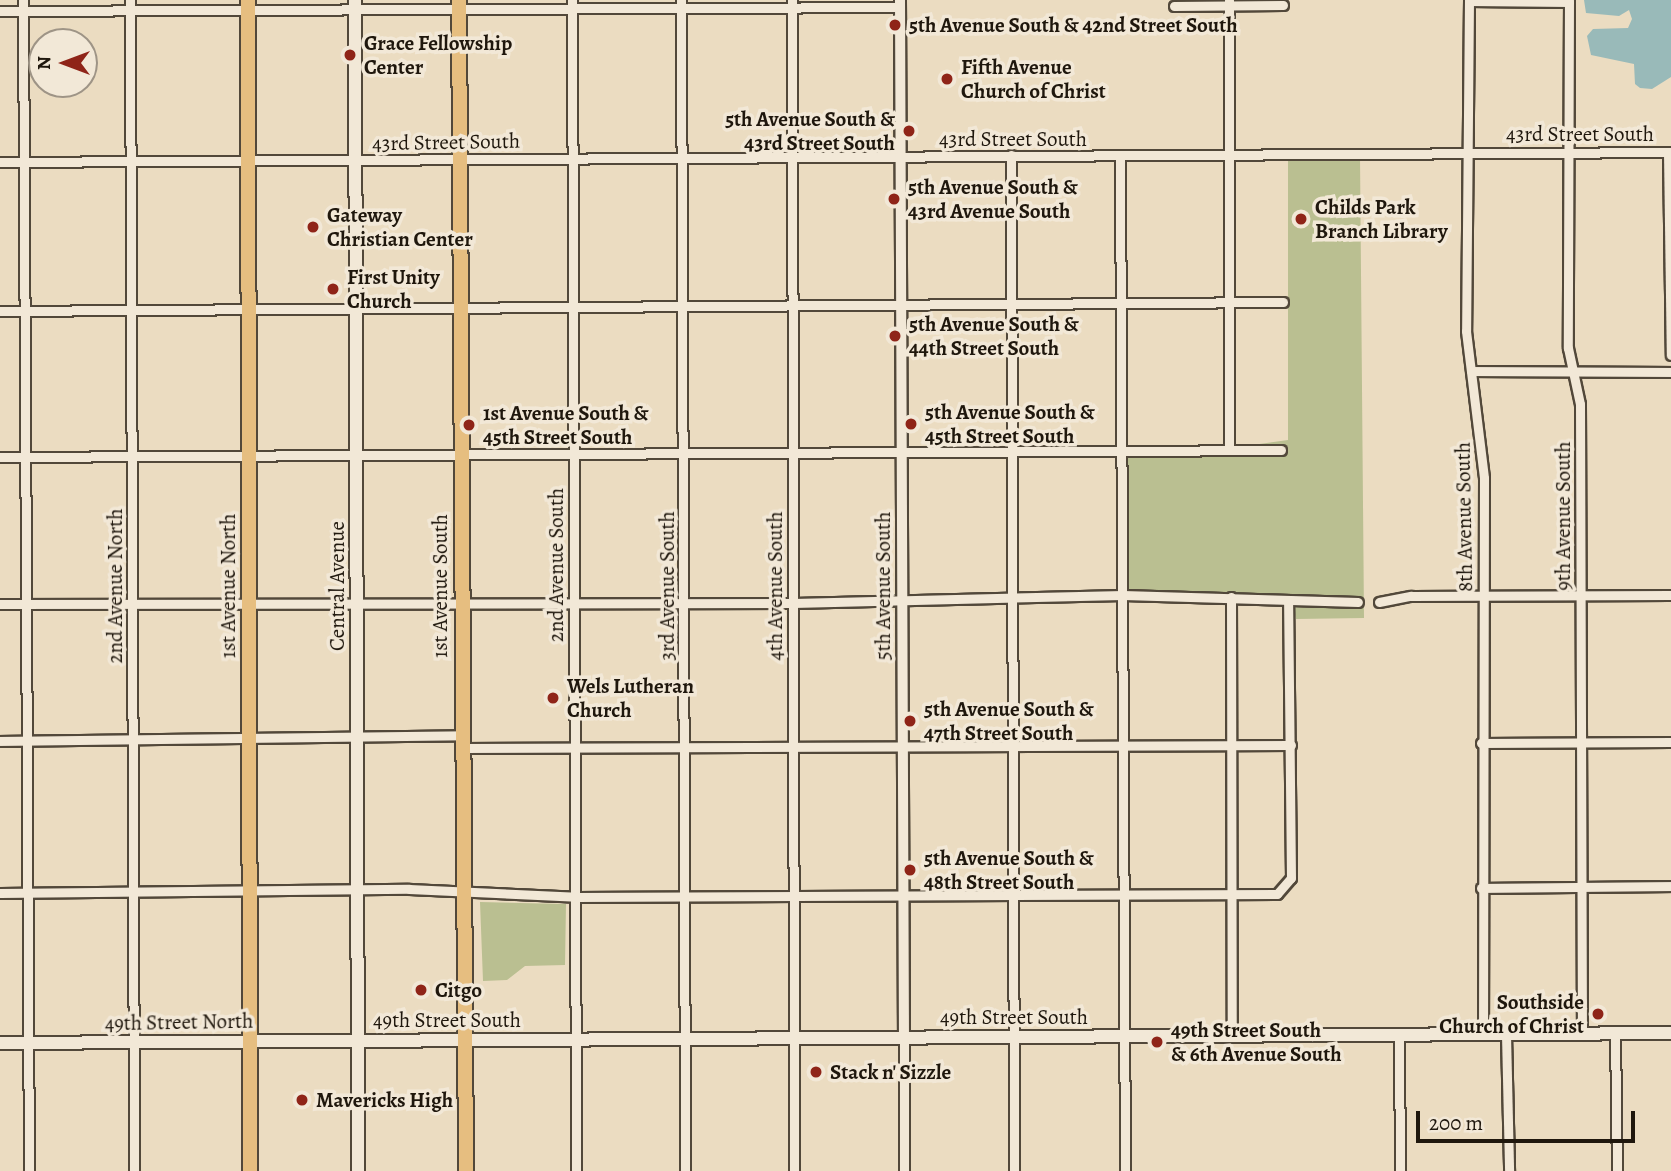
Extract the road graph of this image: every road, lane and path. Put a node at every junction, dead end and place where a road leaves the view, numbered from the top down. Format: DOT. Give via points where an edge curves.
graph roads {
  1 [pos="23,0"];
  2 [pos="130,0"];
  3 [pos="1469,0"];
  4 [pos="1569,1"];
  5 [pos="900,3"];
  6 [pos="1229,3"];
  7 [pos="459,4"];
  8 [pos="572,4"];
  9 [pos="681,4"];
  10 [pos="792,4"];
  11 [pos="248,5"];
  12 [pos="355,5"];
  13 [pos="1283,5"];
  14 [pos="1174,6"];
  15 [pos="0,11"];
  16 [pos="23,11"];
  17 [pos="130,11"];
  18 [pos="1468,152"];
  19 [pos="1569,152"];
  20 [pos="1669,152"];
  21 [pos="1011,155"];
  22 [pos="1229,155"];
  23 [pos="682,156"];
  24 [pos="792,157"];
  25 [pos="901,157"];
  26 [pos="1121,157"];
  27 [pos="570,158"];
  28 [pos="460,159"];
  29 [pos="355,160"];
  30 [pos="131,161"];
  31 [pos="246,161"];
  32 [pos="0,162"];
  33 [pos="24,162"];
  34 [pos="1229,302"];
  35 [pos="1283,302"];
  36 [pos="1121,303"];
  37 [pos="1011,304"];
  38 [pos="901,305"];
  39 [pos="792,307"];
  40 [pos="461,308"];
  41 [pos="683,308"];
  42 [pos="356,309"];
  43 [pos="570,309"];
  44 [pos="24,310"];
  45 [pos="0,311"];
  46 [pos="132,311"];
  47 [pos="249,311"];
  48 [pos="1671,355"];
  49 [pos="1471,371"];
  50 [pos="1573,371"];
  51 [pos="1671,372"];
  52 [pos="1229,450"];
  53 [pos="1282,450"];
  54 [pos="1122,451"];
  55 [pos="902,452"];
  56 [pos="1011,452"];
  57 [pos="793,453"];
  58 [pos="573,454"];
  59 [pos="684,454"];
  60 [pos="461,455"];
  61 [pos="356,456"];
  62 [pos="0,457"];
  63 [pos="25,457"];
  64 [pos="132,457"];
  65 [pos="249,457"];
  66 [pos="1124,594"];
  67 [pos="1581,595"];
  68 [pos="1671,595"];
  69 [pos="1012,596"];
  70 [pos="1483,596"];
  71 [pos="1231,597"];
  72 [pos="902,598"];
  73 [pos="356,601"];
  74 [pos="461,601"];
  75 [pos="573,601"];
  76 [pos="684,602"];
  77 [pos="1358,602"];
  78 [pos="1378,602"];
  79 [pos="248,603"];
  80 [pos="793,603"];
  81 [pos="1288,603"];
  82 [pos="0,604"];
  83 [pos="26,604"];
  84 [pos="132,604"];
  85 [pos="251,737"];
  86 [pos="356,737"];
  87 [pos="133,738"];
  88 [pos="0,741"];
  89 [pos="27,741"];
  90 [pos="1580,741"];
  91 [pos="1671,741"];
  92 [pos="462,742"];
  93 [pos="1481,743"];
  94 [pos="1292,745"];
  95 [pos="1124,746"];
  96 [pos="1231,746"];
  97 [pos="1012,747"];
  98 [pos="573,748"];
  99 [pos="793,748"];
  100 [pos="903,748"];
  101 [pos="685,749"];
  102 [pos="1671,886"];
  103 [pos="1481,887"];
  104 [pos="1581,887"];
  105 [pos="357,890"];
  106 [pos="250,891"];
  107 [pos="1124,891"];
  108 [pos="1232,891"];
  109 [pos="134,892"];
  110 [pos="1012,892"];
  111 [pos="0,893"];
  112 [pos="28,893"];
  113 [pos="464,893"];
  114 [pos="903,894"];
  115 [pos="794,895"];
  116 [pos="685,896"];
  117 [pos="576,897"];
  118 [pos="1615,1033"];
  119 [pos="1671,1033"];
  120 [pos="1483,1034"];
  121 [pos="1506,1034"];
  122 [pos="1582,1034"];
  123 [pos="1232,1035"];
  124 [pos="1399,1035"];
  125 [pos="1124,1036"];
  126 [pos="904,1037"];
  127 [pos="1013,1037"];
  128 [pos="685,1038"];
  129 [pos="794,1038"];
  130 [pos="466,1039"];
  131 [pos="576,1039"];
  132 [pos="358,1040"];
  133 [pos="250,1041"];
  134 [pos="134,1042"];
  135 [pos="0,1043"];
  136 [pos="29,1043"];
  137 [pos="29,1171"];
  138 [pos="134,1171"];
  139 [pos="250,1171"];
  140 [pos="358,1171"];
  141 [pos="466,1171"];
  142 [pos="576,1171"];
  143 [pos="685,1171"];
  144 [pos="794,1171"];
  145 [pos="904,1171"];
  146 [pos="1014,1171"];
  147 [pos="1125,1171"];
  148 [pos="1400,1171"];
  149 [pos="1509,1171"];
  150 [pos="1616,1171"];
  1 -- 16 [label="street"];
  2 -- 17 [label="street, 2nd Avenue North"];
  3 -- 4 [label="street"];
  3 -- 18 [label="street, 8th Avenue South"];
  4 -- 19 [label="street, 9th Avenue South"];
  5 -- 10 [label="street"];
  5 -- 25 [label="street, 5th Avenue South"];
  6 -- 13 [label="street"];
  6 -- 14 [label="street"];
  6 -- 22 [label="street"];
  7 -- 8 [label="street"];
  7 -- 12 [label="street"];
  7 -- 28 [label="main road, 1st Avenue South"];
  8 -- 9 [label="street"];
  8 -- 27 [label="street, 2nd Avenue South"];
  9 -- 10 [label="street"];
  9 -- 23 [label="street, 3rd Avenue South"];
  10 -- 24 [label="street, 4th Avenue South"];
  11 -- 12 [label="street"];
  11 -- 17 [label="street"];
  11 -- 31 [label="main road, 1st Avenue North"];
  12 -- 29 [label="main road, Central Avenue"];
  15 -- 16 [label="street"];
  16 -- 17 [label="street"];
  16 -- 33 [label="street"];
  17 -- 30 [label="street, 2nd Avenue North"];
  18 -- 19 [label="street, 43rd Street South"];
  18 -- 22 [label="street, 43rd Street South"];
  18 -- 49 [label="street, 8th Avenue South" via="1466,331"];
  19 -- 20 [label="street, 43rd Street South"];
  19 -- 50 [label="street, 9th Avenue South" via="1568,348"];
  20 -- 48 [label="street"];
  21 -- 25 [label="street, 43rd Street South"];
  21 -- 26 [label="street, 43rd Street South"];
  21 -- 37 [label="street"];
  22 -- 26 [label="street, 43rd Street South"];
  22 -- 34 [label="street"];
  23 -- 24 [label="street, 43rd Street South"];
  23 -- 27 [label="street, 43rd Street South"];
  23 -- 41 [label="street, 3rd Avenue South"];
  24 -- 25 [label="street, 43rd Street South"];
  24 -- 39 [label="street, 4th Avenue South"];
  25 -- 38 [label="street, 5th Avenue South"];
  26 -- 36 [label="street"];
  27 -- 28 [label="street, 43rd Street South"];
  27 -- 43 [label="street, 2nd Avenue South"];
  28 -- 29 [label="street, 43rd Street South"];
  28 -- 40 [label="main road, 1st Avenue South"];
  29 -- 31 [label="street, 43rd Street South"];
  29 -- 42 [label="main road, Central Avenue"];
  30 -- 31 [label="street, 43rd Street South"];
  30 -- 33 [label="street, 43rd Street South"];
  30 -- 46 [label="street, 2nd Avenue North"];
  31 -- 47 [label="main road, 1st Avenue North"];
  32 -- 33 [label="street, 43rd Street South"];
  33 -- 44 [label="street"];
  34 -- 35 [label="street"];
  34 -- 36 [label="street"];
  34 -- 52 [label="street"];
  36 -- 37 [label="street"];
  36 -- 54 [label="street"];
  37 -- 38 [label="street"];
  37 -- 56 [label="street"];
  38 -- 39 [label="street"];
  38 -- 55 [label="street, 5th Avenue South"];
  39 -- 41 [label="street"];
  39 -- 57 [label="street, 4th Avenue South"];
  40 -- 42 [label="street"];
  40 -- 43 [label="street"];
  40 -- 60 [label="main road, 1st Avenue South"];
  41 -- 43 [label="street"];
  41 -- 59 [label="street, 3rd Avenue South"];
  42 -- 47 [label="street"];
  42 -- 61 [label="main road, Central Avenue"];
  43 -- 58 [label="street, 2nd Avenue South"];
  44 -- 45 [label="street"];
  44 -- 46 [label="street"];
  44 -- 63 [label="street"];
  46 -- 47 [label="street"];
  46 -- 64 [label="street, 2nd Avenue North"];
  47 -- 65 [label="main road, 1st Avenue North"];
  49 -- 50 [label="street"];
  49 -- 70 [label="street, 8th Avenue South" via="1484,478"];
  50 -- 51 [label="street"];
  50 -- 67 [label="street, 9th Avenue South" via="1580,404"];
  52 -- 53 [label="street"];
  52 -- 54 [label="street"];
  54 -- 56 [label="street"];
  54 -- 66 [label="street"];
  55 -- 56 [label="street"];
  55 -- 57 [label="street"];
  55 -- 72 [label="street, 5th Avenue South"];
  56 -- 69 [label="street"];
  57 -- 59 [label="street"];
  57 -- 80 [label="street, 4th Avenue South"];
  58 -- 59 [label="street"];
  58 -- 60 [label="street"];
  58 -- 75 [label="street, 2nd Avenue South"];
  59 -- 76 [label="street, 3rd Avenue South"];
  60 -- 61 [label="street"];
  60 -- 74 [label="main road, 1st Avenue South"];
  61 -- 65 [label="street"];
  61 -- 73 [label="main road, Central Avenue"];
  62 -- 63 [label="street"];
  63 -- 64 [label="street"];
  63 -- 83 [label="street"];
  64 -- 65 [label="street"];
  64 -- 84 [label="street, 2nd Avenue North"];
  65 -- 79 [label="main road, 1st Avenue North"];
  66 -- 69 [label="street"];
  66 -- 71 [label="street"];
  66 -- 95 [label="street"];
  67 -- 68 [label="street"];
  67 -- 70 [label="street"];
  67 -- 90 [label="street, 9th Avenue South"];
  69 -- 72 [label="street"];
  69 -- 97 [label="street"];
  70 -- 78 [label="street" via="1391,597"];
  70 -- 93 [label="street, 8th Avenue South"];
  71 -- 81 [label="street" via="1278,597"];
  71 -- 96 [label="street"];
  72 -- 80 [label="street"];
  72 -- 100 [label="street, 5th Avenue South"];
  73 -- 74 [label="street"];
  73 -- 79 [label="street"];
  73 -- 86 [label="main road, Central Avenue"];
  74 -- 75 [label="street"];
  74 -- 92 [label="main road, 1st Avenue South"];
  75 -- 76 [label="street"];
  75 -- 98 [label="street, 2nd Avenue South"];
  76 -- 80 [label="street"];
  76 -- 101 [label="street, 3rd Avenue South"];
  77 -- 81 [label="street"];
  79 -- 84 [label="street"];
  79 -- 85 [label="main road, 1st Avenue North"];
  80 -- 99 [label="street, 4th Avenue South"];
  81 -- 94 [label="street"];
  82 -- 83 [label="street"];
  83 -- 84 [label="street"];
  83 -- 89 [label="street"];
  84 -- 87 [label="street, 2nd Avenue North"];
  85 -- 86 [label="street"];
  85 -- 87 [label="street"];
  85 -- 106 [label="main road, 1st Avenue North"];
  86 -- 92 [label="street"];
  86 -- 105 [label="main road, Central Avenue"];
  87 -- 89 [label="street"];
  87 -- 109 [label="street, 2nd Avenue North"];
  88 -- 89 [label="street"];
  89 -- 112 [label="street"];
  90 -- 91 [label="street"];
  90 -- 93 [label="street"];
  90 -- 104 [label="street, 9th Avenue South"];
  92 -- 98 [label="street"];
  92 -- 113 [label="main road, 1st Avenue South"];
  93 -- 103 [label="street, 8th Avenue South"];
  94 -- 96 [label="street"];
  94 -- 108 [label="street" via="1291,878 1287,888 1277,894"];
  95 -- 96 [label="street"];
  95 -- 97 [label="street"];
  95 -- 107 [label="street"];
  96 -- 108 [label="street"];
  97 -- 100 [label="street"];
  97 -- 110 [label="street"];
  98 -- 101 [label="street"];
  98 -- 117 [label="street, 2nd Avenue South"];
  99 -- 100 [label="street"];
  99 -- 101 [label="street"];
  99 -- 115 [label="street, 4th Avenue South"];
  100 -- 114 [label="street, 5th Avenue South"];
  101 -- 116 [label="street, 3rd Avenue South"];
  102 -- 104 [label="street"];
  103 -- 104 [label="street"];
  103 -- 120 [label="street, 8th Avenue South"];
  104 -- 122 [label="street, 9th Avenue South"];
  105 -- 106 [label="street"];
  105 -- 113 [label="street"];
  105 -- 132 [label="main road, Central Avenue"];
  106 -- 109 [label="street"];
  106 -- 133 [label="main road, 1st Avenue North"];
  107 -- 108 [label="street"];
  107 -- 110 [label="street"];
  107 -- 125 [label="street"];
  108 -- 123 [label="street"];
  109 -- 112 [label="street"];
  109 -- 134 [label="street, 2nd Avenue North"];
  110 -- 114 [label="street"];
  110 -- 127 [label="street"];
  111 -- 112 [label="street"];
  112 -- 136 [label="street"];
  113 -- 117 [label="street"];
  113 -- 130 [label="main road, 1st Avenue South"];
  114 -- 115 [label="street"];
  114 -- 126 [label="street, 5th Avenue South"];
  115 -- 116 [label="street"];
  115 -- 129 [label="street, 4th Avenue South"];
  116 -- 117 [label="street"];
  116 -- 128 [label="street, 3rd Avenue South"];
  117 -- 131 [label="street, 2nd Avenue South"];
  118 -- 119 [label="main road, 49th Street South"];
  118 -- 122 [label="main road, 49th Street South"];
  118 -- 150 [label="street"];
  120 -- 121 [label="main road, 49th Street South"];
  120 -- 124 [label="main road, 49th Street South"];
  121 -- 122 [label="main road, 49th Street South"];
  121 -- 149 [label="street"];
  123 -- 124 [label="main road, 49th Street South"];
  123 -- 125 [label="main road, 49th Street South"];
  124 -- 148 [label="street"];
  125 -- 127 [label="main road, 49th Street South"];
  125 -- 147 [label="street"];
  126 -- 127 [label="main road, 49th Street South"];
  126 -- 129 [label="main road, 49th Street South"];
  126 -- 145 [label="street, 5th Avenue South"];
  127 -- 146 [label="street"];
  128 -- 129 [label="main road, 49th Street South"];
  128 -- 131 [label="main road, 49th Street South"];
  128 -- 143 [label="street, 3rd Avenue South"];
  129 -- 144 [label="street, 4th Avenue South"];
  130 -- 131 [label="main road, 49th Street South"];
  130 -- 132 [label="main road, 49th Street South"];
  130 -- 141 [label="main road, 1st Avenue South"];
  131 -- 142 [label="street, 2nd Avenue South"];
  132 -- 133 [label="main road, 49th Street North"];
  132 -- 140 [label="main road, Central Avenue"];
  133 -- 134 [label="main road, 49th Street North"];
  133 -- 139 [label="main road, 1st Avenue North"];
  134 -- 136 [label="main road, 49th Street North"];
  134 -- 138 [label="street, 2nd Avenue North"];
  135 -- 136 [label="main road, 49th Street North"];
  136 -- 137 [label="street"];
}
